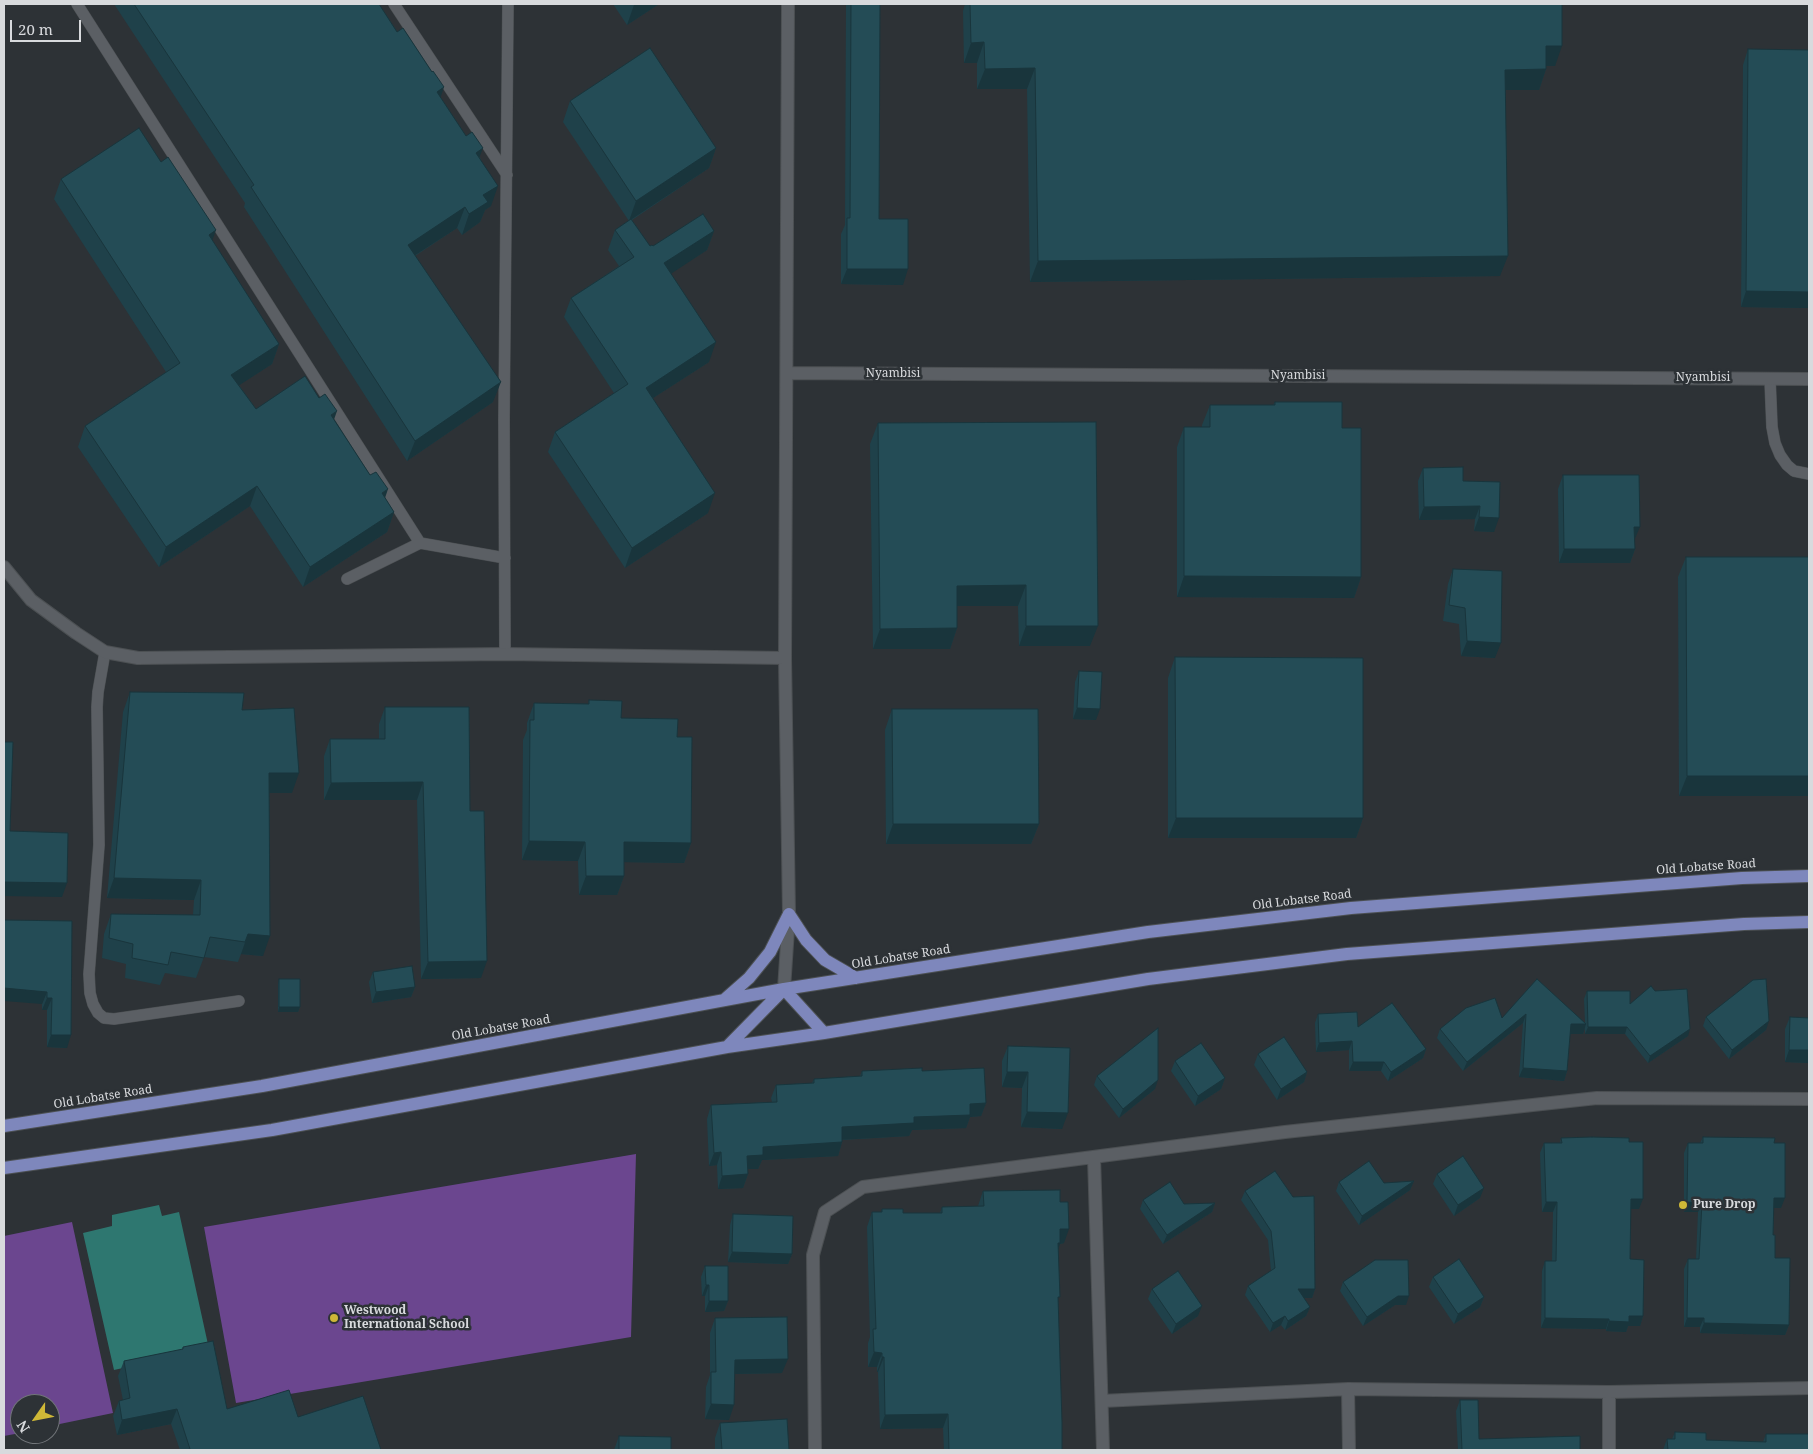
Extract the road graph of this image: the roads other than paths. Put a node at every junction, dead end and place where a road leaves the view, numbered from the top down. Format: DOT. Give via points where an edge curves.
graph roads {
  1 [pos="77,4"];
  2 [pos="394,4"];
  3 [pos="508,4"];
  4 [pos="788,4"];
  5 [pos="507,175"];
  6 [pos="787,373"];
  7 [pos="1770,379"];
  8 [pos="1809,379"];
  9 [pos="1809,474"];
  10 [pos="420,543"];
  11 [pos="505,558"];
  12 [pos="4,567"];
  13 [pos="348,579"];
  14 [pos="105,652"];
  15 [pos="505,654"];
  16 [pos="785,658"];
  17 [pos="1809,876"];
  18 [pos="789,914"];
  19 [pos="1809,922"];
  20 [pos="856,978"];
  21 [pos="784,990"];
  22 [pos="239,1000"];
  23 [pos="722,1001"];
  24 [pos="824,1033"];
  25 [pos="727,1047"];
  26 [pos="1809,1099"];
  27 [pos="4,1126"];
  28 [pos="1094,1157"];
  29 [pos="4,1168"];
  30 [pos="1809,1388"];
  31 [pos="1348,1389"];
  32 [pos="1609,1392"];
  33 [pos="1102,1401"];
  34 [pos="815,1450"];
  35 [pos="1103,1450"];
  36 [pos="1349,1450"];
  37 [pos="1609,1450"];
  1 -- 10 [label="lane"];
  2 -- 5 [label="lane"];
  3 -- 5 [label="lane"];
  4 -- 6 [label="street"];
  5 -- 11 [label="lane"];
  6 -- 7 [label="street, Nyambisi"];
  6 -- 16 [label="street"];
  7 -- 8 [label="street, Nyambisi"];
  7 -- 9 [label="lane" via="1775,443 1787,465 1794,471"];
  10 -- 11 [label="lane"];
  10 -- 13 [label="lane"];
  11 -- 15 [label="lane"];
  12 -- 14 [label="street" via="31,600"];
  14 -- 15 [label="street" via="138,658"];
  14 -- 22 [label="lane" via="97,707 98,845 89,974 92,1004 104,1018 114,1019"];
  15 -- 16 [label="street"];
  16 -- 18 [label="street"];
  17 -- 20 [label="main road, Old Lobatse Road" via="1742,878 1351,908 1148,932"];
  18 -- 20 [label="main road" via="806,940 825,960"];
  18 -- 21 [label="street"];
  18 -- 23 [label="main road" via="770,952 749,978"];
  19 -- 24 [label="main road" via="1744,924 1348,954 1148,979"];
  20 -- 21 [label="main road, Old Lobatse Road"];
  21 -- 23 [label="main road, Old Lobatse Road"];
  21 -- 24 [label="main road"];
  21 -- 25 [label="main road"];
  23 -- 27 [label="main road, Old Lobatse Road" via="262,1086"];
  24 -- 25 [label="main road"];
  25 -- 29 [label="main road" via="272,1130"];
  26 -- 28 [label="street" via="1597,1098 1285,1132"];
  28 -- 33 [label="street"];
  28 -- 34 [label="street" via="863,1188 825,1212 813,1254"];
  30 -- 32 [label="street"];
  31 -- 32 [label="street"];
  31 -- 33 [label="street"];
  31 -- 36 [label="street"];
  32 -- 37 [label="street"];
  33 -- 35 [label="street"];
}
